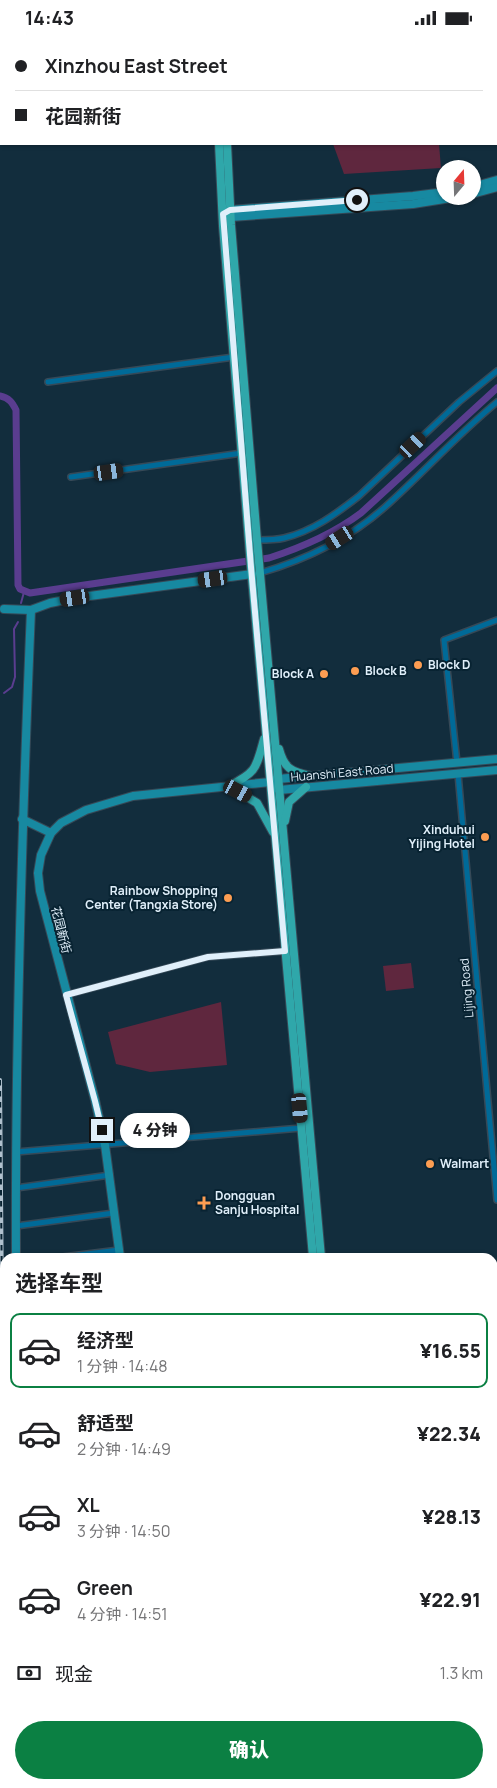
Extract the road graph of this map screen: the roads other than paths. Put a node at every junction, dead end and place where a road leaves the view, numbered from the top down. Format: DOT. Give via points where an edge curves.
graph roads {
  1 [pos="219,145"];
  2 [pos="227,145"];
  3 [pos="497,180"];
  4 [pos="481,184"];
  5 [pos="497,187"];
  6 [pos="481,191"];
  7 [pos="436,193"];
  8 [pos="436,200"];
  9 [pos="228,213"];
  10 [pos="234,357"];
  11 [pos="497,371"];
  12 [pos="48,382"];
  13 [pos="497,402"];
  14 [pos="242,453"];
  15 [pos="72,477"];
  16 [pos="255,545"];
  17 [pos="256,570"];
  18 [pos="4,609"];
  19 [pos="31,610"];
  20 [pos="497,621"];
  21 [pos="270,733"];
  22 [pos="497,759"];
  23 [pos="457,763"];
  24 [pos="497,770"];
  25 [pos="458,774"];
  26 [pos="310,776"];
  27 [pos="274,780"];
  28 [pos="229,786"];
  29 [pos="306,787"];
  30 [pos="279,790"];
  31 [pos="22,819"];
  32 [pos="51,833"];
  33 [pos="279,836"];
  34 [pos="285,951"];
  35 [pos="66,995"];
  36 [pos="302,1128"];
  37 [pos="105,1145"];
  38 [pos="16,1152"];
  39 [pos="110,1175"];
  40 [pos="16,1188"];
  41 [pos="497,1200"];
  42 [pos="114,1213"];
  43 [pos="16,1226"];
  44 [pos="16,1253"];
  45 [pos="119,1253"];
  46 [pos="313,1253"];
  47 [pos="322,1253"];
  1 -- 9 [label="main road"];
  2 -- 9 [label="main road"];
  3 -- 4 [label="street"];
  5 -- 6 [label="street"];
  7 -- 9 [label="street"];
  8 -- 9 [label="street"];
  9 -- 10 [label="main road"];
  9 -- 16 [label="main road"];
  10 -- 12 [label="street"];
  10 -- 14 [label="main road"];
  11 -- 16 [label="street" via="342,509 301,533"];
  13 -- 17 [label="street" via="384,508 355,529 293,562"];
  14 -- 15 [label="street"];
  14 -- 16 [label="main road"];
  16 -- 17 [label="main road"];
  17 -- 19 [label="street" via="75,598"];
  17 -- 21 [label="main road"];
  18 -- 19 [label="street"];
  19 -- 31 [label="street"];
  20 -- 23 [label="street" via="444,640"];
  21 -- 26 [label="main road" via="286,765"];
  21 -- 27 [label="main road"];
  21 -- 28 [label="main road" via="256,768"];
  22 -- 23 [label="street, Huanshi East Road"];
  23 -- 26 [label="street, Huanshi East Road"];
  24 -- 25 [label="street, Huanshi East Road"];
  25 -- 29 [label="street, Huanshi East Road"];
  25 -- 41 [label="street, Lijing Road"];
  26 -- 27 [label="street, Huanshi East Road"];
  27 -- 28 [label="street, 花园新街"];
  27 -- 30 [label="street, Huanshi East Road"];
  27 -- 33 [label="main road"];
  28 -- 32 [label="street, 花园新街" via="133,796 86,810"];
  28 -- 33 [label="main road" via="257,803"];
  29 -- 30 [label="street, Huanshi East Road"];
  29 -- 33 [label="main road" via="287,806"];
  30 -- 33 [label="main road"];
  31 -- 32 [label="street"];
  31 -- 38 [label="street"];
  32 -- 35 [label="street, 花园新街" via="41,855 38,873"];
  33 -- 34 [label="main road"];
  33 -- 47 [label="main road"];
  34 -- 35 [label="street" via="208,957"];
  34 -- 36 [label="main road"];
  35 -- 37 [label="street, 花园新街"];
  36 -- 37 [label="street"];
  36 -- 46 [label="main road"];
  37 -- 38 [label="street"];
  37 -- 39 [label="street, 花园新街"];
  38 -- 40 [label="street"];
  39 -- 40 [label="street"];
  39 -- 42 [label="street, 花园新街"];
  40 -- 43 [label="street"];
  42 -- 43 [label="street"];
  42 -- 45 [label="street, 花园新街"];
  43 -- 44 [label="street"];
}
